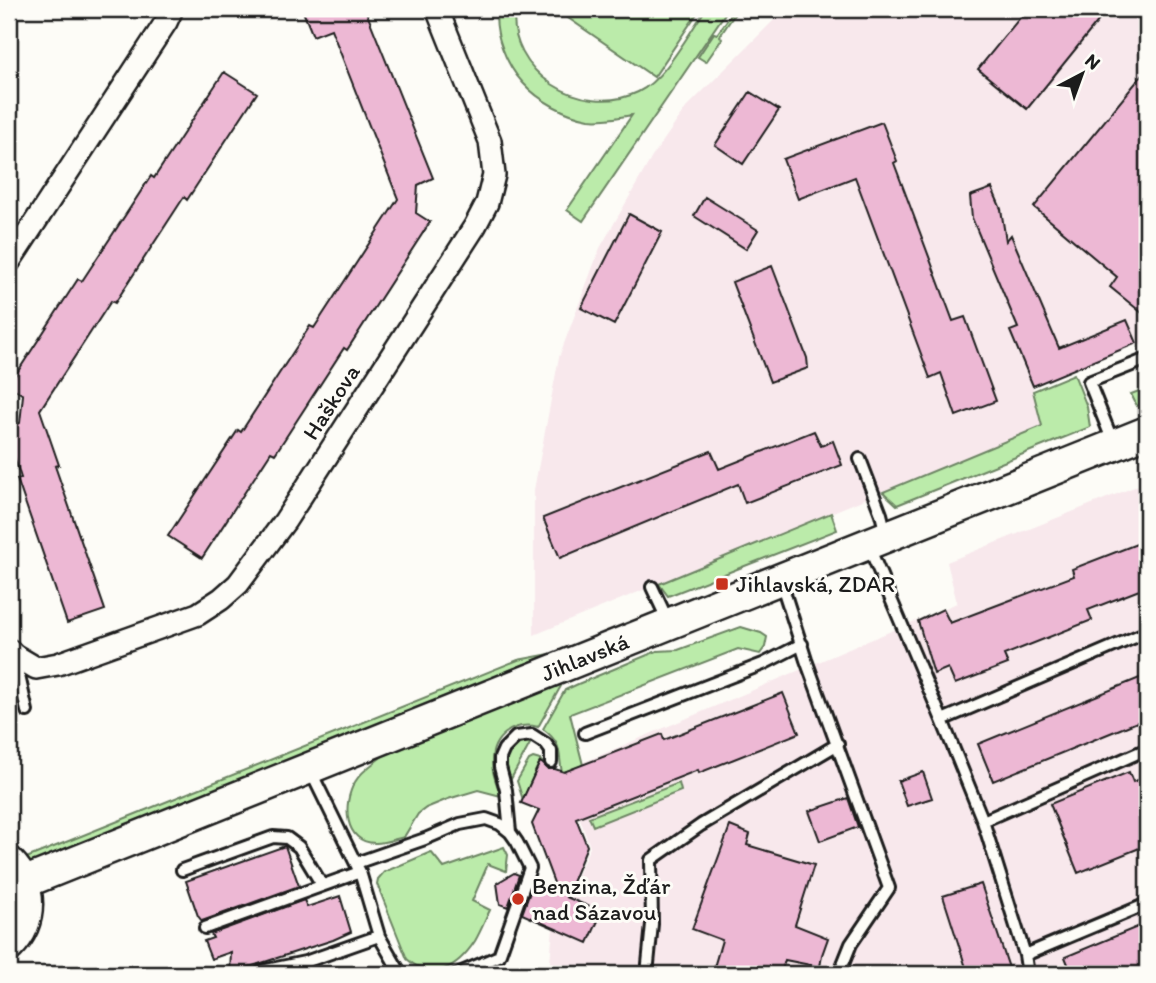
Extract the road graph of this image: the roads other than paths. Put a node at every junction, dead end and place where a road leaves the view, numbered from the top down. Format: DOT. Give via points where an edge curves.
graph roads {
  1 [pos="172,9"];
  2 [pos="437,9"];
  3 [pos="9,261"];
  4 [pos="1147,359"];
  5 [pos="1147,432"];
  6 [pos="1114,445"];
  7 [pos="860,458"];
  8 [pos="877,540"];
  9 [pos="780,579"];
  10 [pos="652,587"];
  11 [pos="670,623"];
  12 [pos="1147,632"];
  13 [pos="802,644"];
  14 [pos="11,653"];
  15 [pos="27,711"];
  16 [pos="942,720"];
  17 [pos="585,733"];
  18 [pos="838,744"];
  19 [pos="1147,748"];
  20 [pos="551,762"];
  21 [pos="309,768"];
  22 [pos="983,821"];
  23 [pos="510,832"];
  24 [pos="358,867"];
  25 [pos="183,870"];
  26 [pos="16,872"];
  27 [pos="322,885"];
  28 [pos="1147,904"];
  29 [pos="205,928"];
  30 [pos="379,936"];
  31 [pos="9,946"];
  32 [pos="1024,955"];
  33 [pos="262,971"];
  34 [pos="401,974"];
  35 [pos="457,974"];
  36 [pos="647,974"];
  37 [pos="839,974"];
  38 [pos="1028,974"];
  1 -- 3 [label="street"];
  2 -- 14 [label="street, Haškova" via="490,141 494,175 487,203 285,521 237,584 198,614 58,664 36,668"];
  4 -- 6 [label="lane" via="1089,382"];
  5 -- 6 [label="main road, Jihlavská"];
  6 -- 8 [label="main road, Jihlavská"];
  7 -- 8 [label="lane" via="881,514"];
  8 -- 9 [label="main road, Jihlavská"];
  8 -- 16 [label="lane"];
  9 -- 11 [label="main road, Jihlavská"];
  9 -- 13 [label="lane"];
  10 -- 11 [label="lane"];
  11 -- 21 [label="main road, Jihlavská"];
  12 -- 16 [label="lane"];
  13 -- 17 [label="lane" via="763,664"];
  13 -- 18 [label="lane"];
  14 -- 15 [label="lane"];
  16 -- 22 [label="lane"];
  18 -- 36 [label="lane" via="651,860"];
  18 -- 37 [label="lane" via="889,888 851,944"];
  19 -- 22 [label="lane"];
  20 -- 23 [label="lane" via="551,751 532,735 516,737 504,749 500,767"];
  21 -- 24 [label="lane"];
  21 -- 26 [label="main road, Jihlavská"];
  22 -- 32 [label="lane"];
  23 -- 24 [label="lane" via="486,819 460,824"];
  23 -- 35 [label="lane" via="530,869 499,956"];
  24 -- 27 [label="lane"];
  24 -- 30 [label="lane"];
  25 -- 27 [label="lane" via="273,837 287,838 299,847"];
  26 -- 31 [label="main road" via="27,899 26,916"];
  27 -- 29 [label="lane"];
  28 -- 32 [label="lane"];
  30 -- 33 [label="lane" via="305,962"];
  30 -- 34 [label="lane"];
  32 -- 38 [label="lane"];
}
